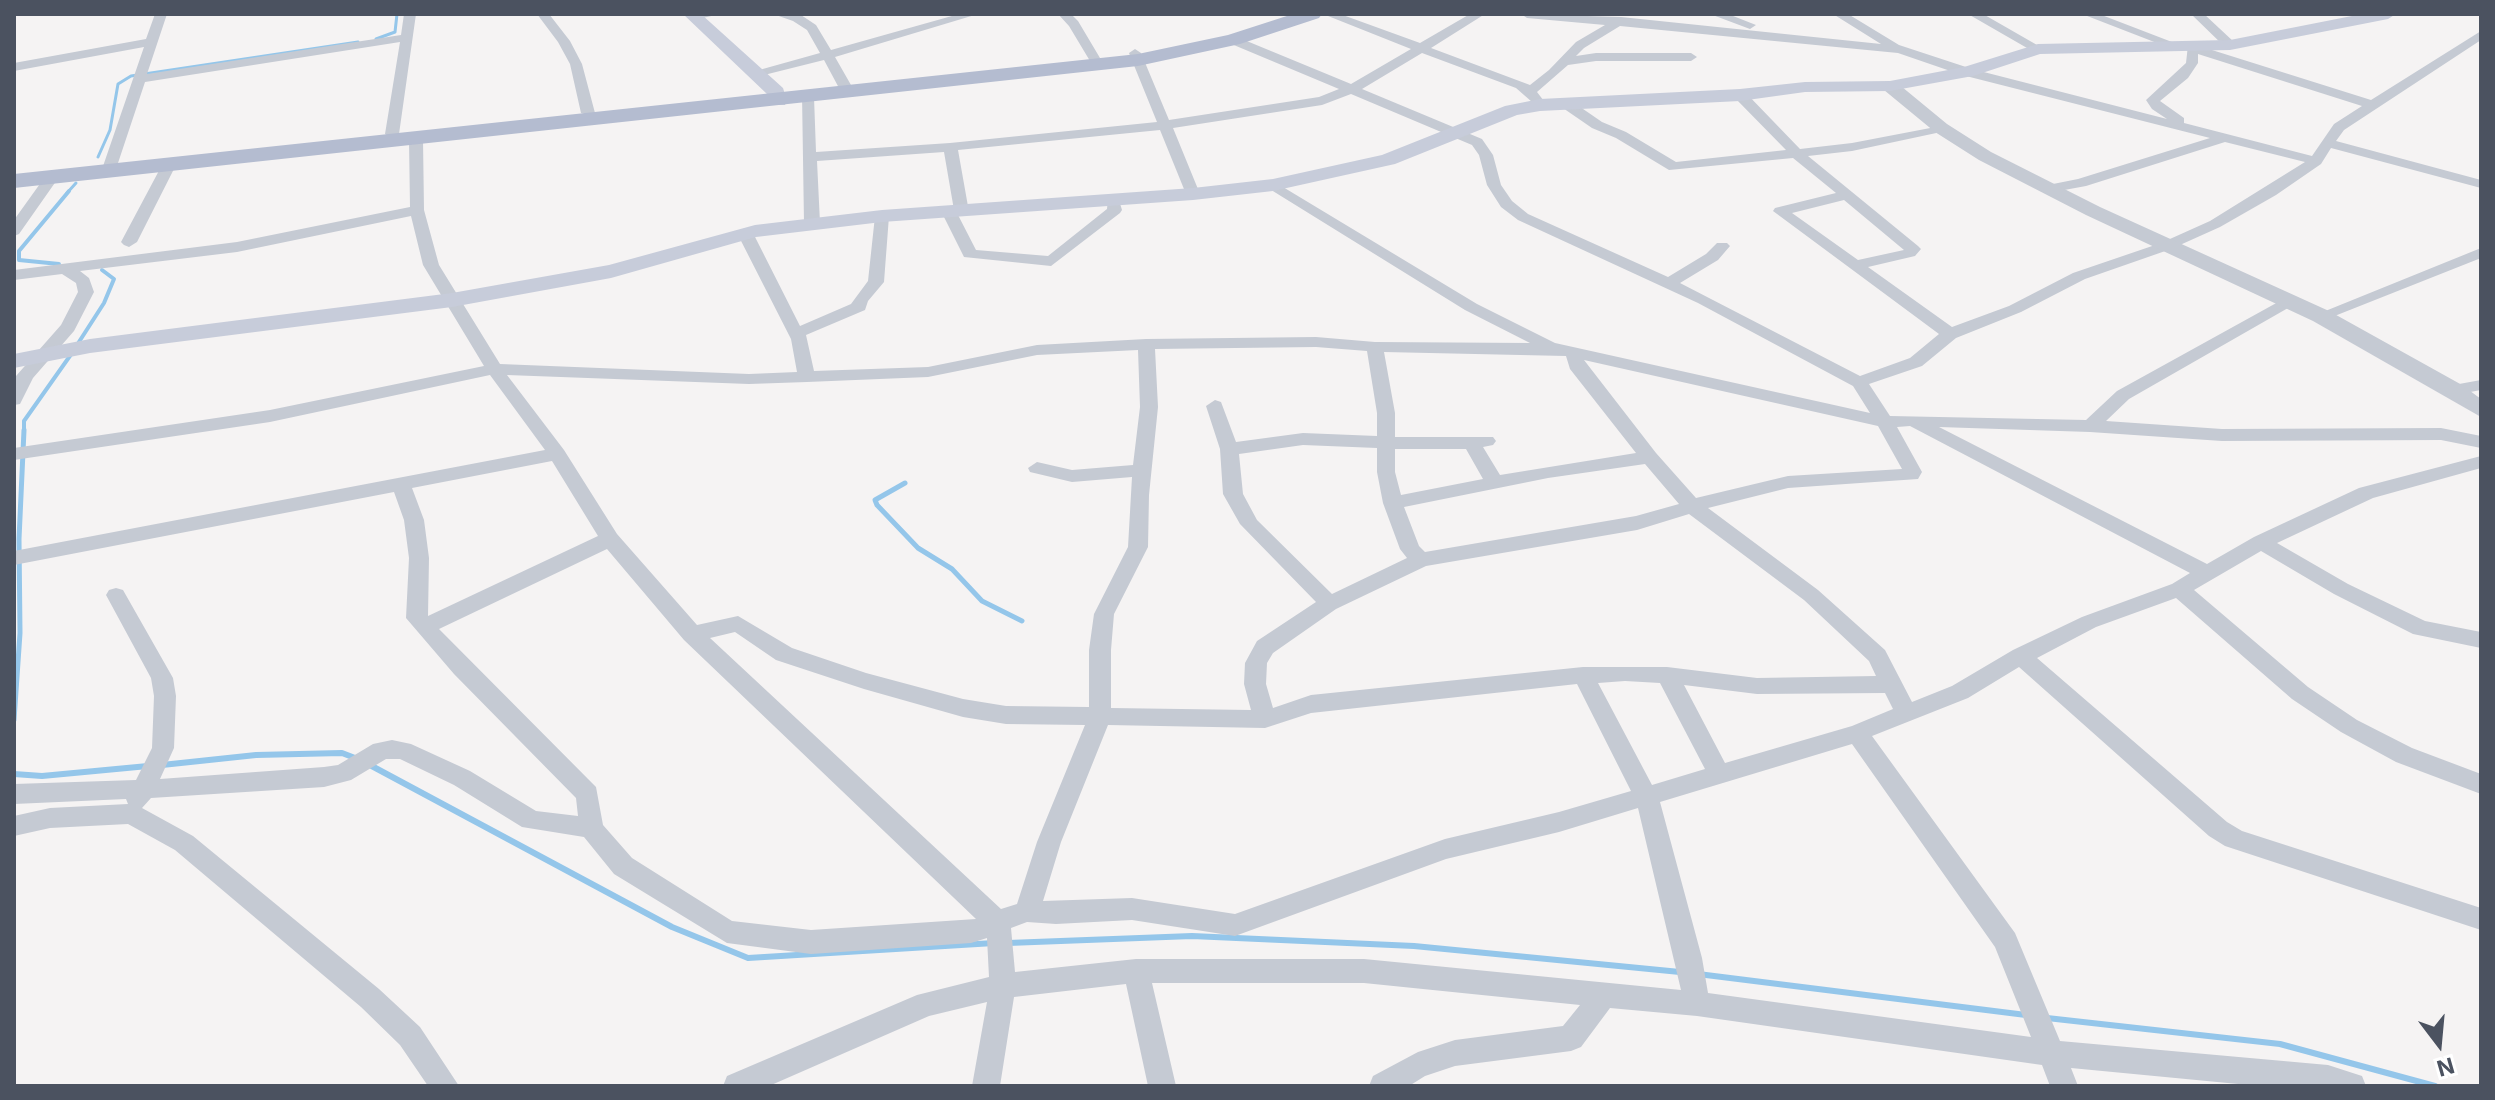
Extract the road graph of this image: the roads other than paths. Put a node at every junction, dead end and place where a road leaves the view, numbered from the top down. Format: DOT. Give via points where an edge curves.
graph roads {
  1 [pos="161,14"];
  2 [pos="410,14"];
  3 [pos="543,14"];
  4 [pos="714,14"];
  5 [pos="779,14"];
  6 [pos="1064,14"];
  7 [pos="1289,14"];
  8 [pos="1312,14"];
  9 [pos="1329,14"];
  10 [pos="1479,14"];
  11 [pos="1527,14"];
  12 [pos="1716,14"];
  13 [pos="1839,14"];
  14 [pos="1974,14"];
  15 [pos="2088,14"];
  16 [pos="2197,14"];
  17 [pos="692,15"];
  18 [pos="963,15"];
  19 [pos="2376,15"];
  20 [pos="1621,21"];
  21 [pos="2481,35"];
  22 [pos="1770,36"];
  23 [pos="404,38"];
  24 [pos="1233,40"];
  25 [pos="152,42"];
  26 [pos="2230,45"];
  27 [pos="2186,47"];
  28 [pos="1419,49"];
  29 [pos="1900,49"];
  30 [pos="2038,49"];
  31 [pos="828,56"];
  32 [pos="1137,56"];
  33 [pos="1691,57"];
  34 [pos="1094,58"];
  35 [pos="1566,62"];
  36 [pos="14,67"];
  37 [pos="1967,72"];
  38 [pos="143,74"];
  39 [pos="844,85"];
  40 [pos="768,86"];
  41 [pos="1890,86"];
  42 [pos="1354,88"];
  43 [pos="1740,95"];
  44 [pos="807,97"];
  45 [pos="1535,98"];
  46 [pos="1565,103"];
  47 [pos="2370,104"];
  48 [pos="588,113"];
  49 [pos="1166,125"];
  50 [pos="1941,128"];
  51 [pos="2192,130"];
  52 [pos="1454,132"];
  53 [pos="392,134"];
  54 [pos="2224,138"];
  55 [pos="416,140"];
  56 [pos="2327,143"];
  57 [pos="950,147"];
  58 [pos="1797,154"];
  59 [pos="811,157"];
  60 [pos="2316,161"];
  61 [pos="169,165"];
  62 [pos="110,167"];
  63 [pos="14,172"];
  64 [pos="52,177"];
  65 [pos="14,181"];
  66 [pos="2481,184"];
  67 [pos="1273,185"];
  68 [pos="2048,189"];
  69 [pos="1193,194"];
  70 [pos="1848,195"];
  71 [pos="1113,200"];
  72 [pos="417,210"];
  73 [pos="956,212"];
  74 [pos="882,216"];
  75 [pos="812,223"];
  76 [pos="14,231"];
  77 [pos="745,233"];
  78 [pos="129,242"];
  79 [pos="1722,246"];
  80 [pos="2166,246"];
  81 [pos="2481,253"];
  82 [pos="1855,265"];
  83 [pos="66,269"];
  84 [pos="14,275"];
  85 [pos="1668,284"];
  86 [pos="452,300"];
  87 [pos="2289,301"];
  88 [pos="2321,316"];
  89 [pos="797,333"];
  90 [pos="1950,334"];
  91 [pos="1146,344"];
  92 [pos="1375,347"];
  93 [pos="1565,350"];
  94 [pos="48,357"];
  95 [pos="14,361"];
  96 [pos="494,369"];
  97 [pos="807,377"];
  98 [pos="1859,382"];
  99 [pos="2481,385"];
  100 [pos="2454,390"];
  101 [pos="14,400"];
  102 [pos="1215,406"];
  103 [pos="2481,410"];
  104 [pos="1913,420"];
  105 [pos="1885,422"];
  106 [pos="2090,426"];
  107 [pos="2481,442"];
  108 [pos="1386,443"];
  109 [pos="1229,449"];
  110 [pos="24,453"];
  111 [pos="557,454"];
  112 [pos="1649,457"];
  113 [pos="2481,462"];
  114 [pos="1037,468"];
  115 [pos="1142,470"];
  116 [pos="1495,483"];
  117 [pos="401,485"];
  118 [pos="1393,503"];
  119 [pos="1692,506"];
  120 [pos="610,539"];
  121 [pos="2261,542"];
  122 [pos="23,556"];
  123 [pos="1421,560"];
  124 [pos="2207,573"];
  125 [pos="2179,589"];
  126 [pos="116,595"];
  127 [pos="1329,604"];
  128 [pos="424,627"];
  129 [pos="692,634"];
  130 [pos="2481,640"];
  131 [pos="2021,656"];
  132 [pos="1583,675"];
  133 [pos="1667,675"];
  134 [pos="1894,684"];
  135 [pos="1907,714"];
  136 [pos="1100,717"];
  137 [pos="1265,719"];
  138 [pos="1857,733"];
  139 [pos="1720,775"];
  140 [pos="147,782"];
  141 [pos="2481,784"];
  142 [pos="14,794"];
  143 [pos="1647,798"];
  144 [pos="131,814"];
  145 [pos="14,826"];
  146 [pos="591,828"];
  147 [pos="1027,911"];
  148 [pos="2481,919"];
  149 [pos="997,925"];
  150 [pos="1136,971"];
  151 [pos="1003,986"];
  152 [pos="1603,995"];
  153 [pos="1695,996"];
  154 [pos="2046,1044"];
  155 [pos="445,1086"];
  156 [pos="737,1086"];
  157 [pos="986,1086"];
  158 [pos="1162,1086"];
  159 [pos="1383,1086"];
  160 [pos="2064,1086"];
  161 [pos="2352,1086"];
  1 -- 25 [label="street"];
  2 -- 23 [label="street"];
  3 -- 48 [label="street" via="576,64"];
  4 -- 17 [label="street"];
  5 -- 31 [label="street" via="806,22"];
  6 -- 34 [label="street"];
  7 -- 32 [label="main road"];
  8 -- 24 [label="main road"];
  9 -- 28 [label="street"];
  10 -- 28 [label="street"];
  11 -- 20 [label="street"];
  12 -- 22 [label="street"];
  13 -- 29 [label="street"];
  14 -- 30 [label="street"];
  15 -- 27 [label="street"];
  16 -- 26 [label="street"];
  17 -- 40 [label="main road"];
  18 -- 31 [label="street"];
  19 -- 26 [label="main road"];
  20 -- 22 [label="street"];
  20 -- 35 [label="street" via="1580,45"];
  21 -- 47 [label="street"];
  22 -- 29 [label="street"];
  23 -- 38 [label="street"];
  23 -- 53 [label="street"];
  24 -- 32 [label="main road"];
  24 -- 42 [label="street"];
  25 -- 36 [label="street"];
  25 -- 38 [label="street"];
  26 -- 27 [label="main road"];
  27 -- 30 [label="main road"];
  27 -- 47 [label="street"];
  27 -- 51 [label="street" via="2192,63 2153,100"];
  28 -- 42 [label="street"];
  28 -- 45 [label="street"];
  29 -- 37 [label="street"];
  30 -- 37 [label="main road"];
  31 -- 39 [label="street"];
  31 -- 40 [label="street"];
  32 -- 34 [label="main road"];
  32 -- 44 [label="main road"];
  32 -- 49 [label="street"];
  33 -- 35 [label="street"];
  34 -- 39 [label="main road"];
  35 -- 45 [label="street"];
  37 -- 41 [label="main road"];
  37 -- 51 [label="street"];
  38 -- 62 [label="street"];
  39 -- 40 [label="main road"];
  40 -- 44 [label="main road"];
  40 -- 48 [label="main road" via="727,97"];
  40 -- 55 [label="main road"];
  41 -- 43 [label="main road" via="1805,87"];
  41 -- 50 [label="street"];
  42 -- 49 [label="street" via="1322,101"];
  42 -- 52 [label="street"];
  43 -- 46 [label="main road"];
  43 -- 58 [label="street"];
  44 -- 59 [label="street"];
  45 -- 46 [label="main road"];
  45 -- 52 [label="main road"];
  46 -- 58 [label="street" via="1674,167"];
  47 -- 56 [label="street"];
  48 -- 53 [label="main road"];
  49 -- 57 [label="street"];
  49 -- 69 [label="street"];
  50 -- 58 [label="street"];
  50 -- 68 [label="street"];
  51 -- 54 [label="street"];
  52 -- 67 [label="main road" via="1388,160"];
  52 -- 85 [label="street" via="1477,142 1494,185 1523,217"];
  53 -- 62 [label="main road"];
  54 -- 60 [label="street"];
  54 -- 68 [label="street"];
  55 -- 61 [label="main road"];
  55 -- 72 [label="street"];
  56 -- 60 [label="street"];
  56 -- 66 [label="street"];
  57 -- 59 [label="street"];
  57 -- 73 [label="street"];
  58 -- 70 [label="street"];
  59 -- 75 [label="street"];
  60 -- 80 [label="street" via="2215,224"];
  61 -- 62 [label="main road"];
  61 -- 78 [label="street"];
  62 -- 63 [label="main road"];
  62 -- 64 [label="main road"];
  64 -- 65 [label="main road"];
  64 -- 76 [label="street"];
  67 -- 69 [label="main road"];
  67 -- 93 [label="street" via="1471,307"];
  68 -- 80 [label="street"];
  69 -- 71 [label="main road"];
  70 -- 82 [label="street" via="1913,249"];
  70 -- 82 [label="street" via="1780,211"];
  71 -- 73 [label="main road"];
  71 -- 73 [label="street" via="1115,210 1051,261 970,254"];
  72 -- 83 [label="street" via="237,247"];
  72 -- 86 [label="street" via="431,265"];
  73 -- 74 [label="main road"];
  74 -- 75 [label="main road"];
  74 -- 89 [label="street" via="876,282 859,307"];
  75 -- 77 [label="main road"];
  77 -- 86 [label="main road" via="611,271"];
  77 -- 89 [label="street"];
  79 -- 85 [label="street"];
  80 -- 87 [label="street"];
  80 -- 90 [label="street" via="2079,276"];
  81 -- 88 [label="street"];
  82 -- 90 [label="street"];
  83 -- 84 [label="street"];
  83 -- 94 [label="street" via="83,281 86,292"];
  85 -- 98 [label="street"];
  86 -- 94 [label="main road" via="90,346"];
  86 -- 96 [label="street"];
  87 -- 88 [label="street"];
  87 -- 106 [label="street" via="2123,395"];
  88 -- 100 [label="street"];
  89 -- 97 [label="street"];
  90 -- 98 [label="street" via="1916,362"];
  91 -- 92 [label="street" via="1316,342"];
  91 -- 97 [label="street" via="1037,350 928,372"];
  91 -- 115 [label="street" via="1149,407"];
  92 -- 93 [label="street"];
  92 -- 108 [label="street"];
  93 -- 105 [label="street"];
  93 -- 112 [label="street"];
  94 -- 95 [label="main road"];
  94 -- 101 [label="street" via="25,376"];
  96 -- 97 [label="street"];
  96 -- 110 [label="street" via="270,416"];
  96 -- 111 [label="street"];
  98 -- 105 [label="street"];
  99 -- 100 [label="street"];
  100 -- 103 [label="street"];
  102 -- 109 [label="street"];
  104 -- 105 [label="street"];
  104 -- 106 [label="street"];
  104 -- 124 [label="street"];
  105 -- 119 [label="street" via="1911,475 1788,482"];
  106 -- 107 [label="street" via="2222,435 2441,434"];
  108 -- 109 [label="street" via="1303,439"];
  108 -- 116 [label="street" via="1479,442"];
  108 -- 118 [label="street"];
  109 -- 127 [label="street" via="1233,494 1250,524"];
  111 -- 117 [label="street"];
  111 -- 120 [label="street"];
  112 -- 116 [label="street"];
  112 -- 119 [label="street"];
  113 -- 121 [label="street" via="2366,493"];
  114 -- 115 [label="street" via="1072,476"];
  115 -- 136 [label="street" via="1138,547 1104,614"];
  116 -- 118 [label="street"];
  117 -- 122 [label="street"];
  117 -- 128 [label="street" via="414,520 417,618"];
  118 -- 123 [label="street" via="1410,549"];
  119 -- 123 [label="street" via="1637,523"];
  119 -- 134 [label="street" via="1838,619 1877,656"];
  120 -- 128 [label="street"];
  120 -- 129 [label="street"];
  121 -- 124 [label="street"];
  121 -- 130 [label="street" via="2420,628"];
  123 -- 127 [label="street"];
  124 -- 125 [label="street"];
  125 -- 131 [label="street" via="2089,622"];
  125 -- 141 [label="street" via="2300,693 2349,726 2404,755"];
  126 -- 140 [label="street" via="162,678 165,696 163,748"];
  127 -- 137 [label="street" via="1265,647 1256,663 1255,684"];
  128 -- 146 [label="street" via="588,794"];
  129 -- 136 [label="street" via="738,624 784,654 963,708 1006,715"];
  129 -- 149 [label="street"];
  131 -- 135 [label="street" via="1960,692"];
  131 -- 148 [label="street" via="2234,839"];
  132 -- 133 [label="street"];
  132 -- 137 [label="street" via="1311,704"];
  132 -- 143 [label="street"];
  133 -- 134 [label="street" via="1757,686"];
  133 -- 139 [label="street"];
  134 -- 135 [label="street"];
  135 -- 138 [label="street"];
  136 -- 137 [label="street"];
  136 -- 147 [label="street" via="1065,798"];
  138 -- 139 [label="street"];
  138 -- 154 [label="street" via="2006,941"];
  139 -- 143 [label="street"];
  140 -- 142 [label="street"];
  140 -- 144 [label="street"];
  140 -- 146 [label="street" via="225,786 343,773 381,751 403,750 531,820"];
  143 -- 147 [label="street" via="1445,849 1235,925 1132,909"];
  143 -- 153 [label="street"];
  144 -- 145 [label="street" via="50,818"];
  144 -- 155 [label="street" via="184,843 370,998 410,1036"];
  146 -- 149 [label="street" via="623,866 727,932 811,942 971,932"];
  147 -- 149 [label="street"];
  149 -- 151 [label="street"];
  150 -- 151 [label="street"];
  150 -- 152 [label="street" via="1364,971"];
  150 -- 158 [label="street"];
  151 -- 156 [label="street" via="926,1004"];
  151 -- 157 [label="street"];
  152 -- 153 [label="street"];
  152 -- 159 [label="street" via="1571,1038 1455,1053 1418,1065"];
  153 -- 154 [label="street"];
  154 -- 160 [label="street"];
  154 -- 161 [label="street"];
}
